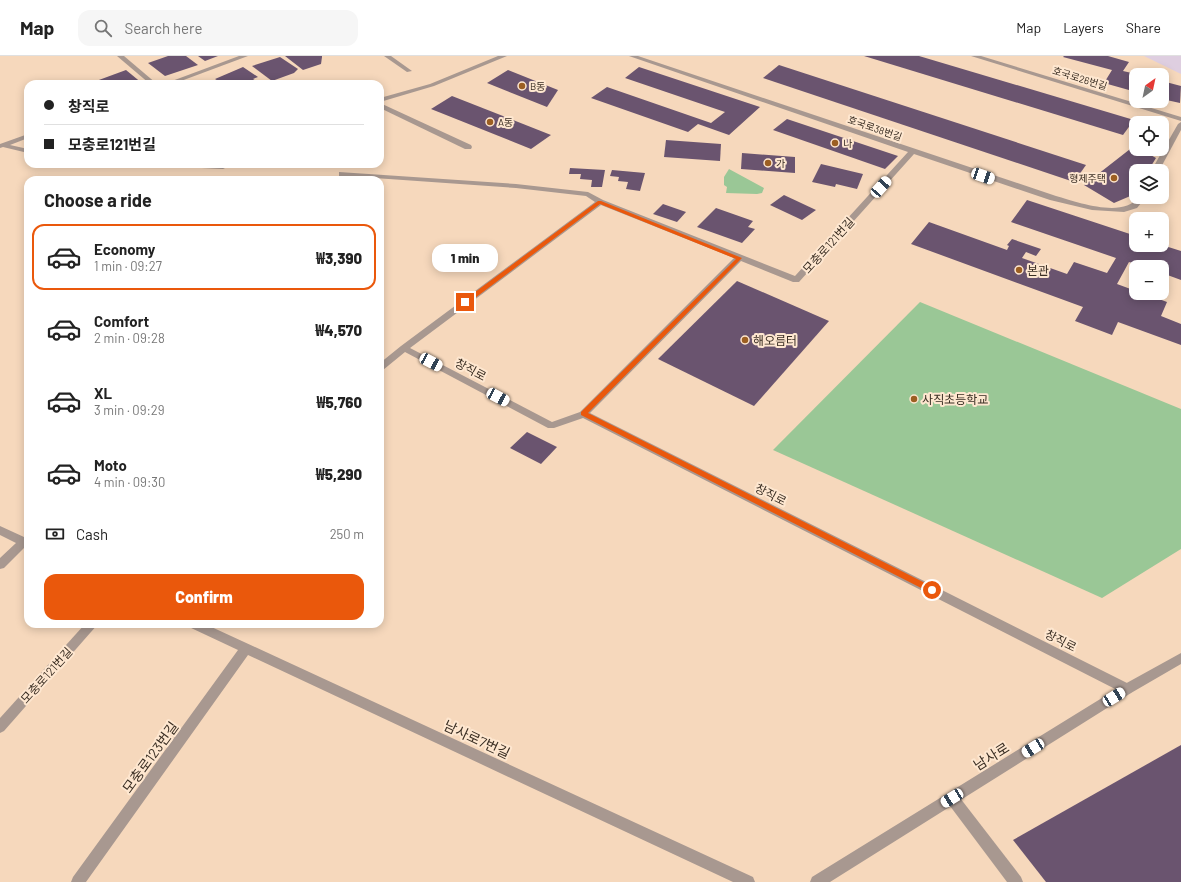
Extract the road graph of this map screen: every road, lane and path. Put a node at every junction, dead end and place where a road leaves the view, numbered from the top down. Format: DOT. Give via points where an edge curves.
graph roads {
  1 [pos="120,56"];
  2 [pos="245,56"];
  3 [pos="386,56"];
  4 [pos="504,56"];
  5 [pos="632,56"];
  6 [pos="974,56"];
  7 [pos="410,71"];
  8 [pos="149,80"];
  9 [pos="179,80"];
  10 [pos="384,99"];
  11 [pos="384,107"];
  12 [pos="1181,119"];
  13 [pos="1181,124"];
  14 [pos="24,137"];
  15 [pos="1,145"];
  16 [pos="468,147"];
  17 [pos="24,150"];
  18 [pos="912,152"];
  19 [pos="1160,164"];
  20 [pos="342,176"];
  21 [pos="371,176"];
  22 [pos="384,177"];
  23 [pos="600,202"];
  24 [pos="1136,204"];
  25 [pos="739,258"];
  26 [pos="404,348"];
  27 [pos="384,365"];
  28 [pos="583,414"];
  29 [pos="0,530"];
  30 [pos="24,541"];
  31 [pos="24,545"];
  32 [pos="0,565"];
  33 [pos="88,628"];
  34 [pos="201,628"];
  35 [pos="246,649"];
  36 [pos="1181,658"];
  37 [pos="1127,689"];
  38 [pos="0,727"];
  39 [pos="952,798"];
  40 [pos="78,882"];
  41 [pos="748,882"];
  42 [pos="817,882"];
  43 [pos="1016,882"];
  1 -- 8 [label="street"];
  2 -- 9 [label="street"];
  3 -- 7 [label="street"];
  4 -- 10 [label="street" via="432,85"];
  5 -- 18 [label="street, 호국로38번길"];
  6 -- 12 [label="street, 호국로26번길"];
  11 -- 16 [label="street"];
  13 -- 19 [label="street"];
  14 -- 15 [label="street"];
  15 -- 17 [label="street"];
  18 -- 24 [label="street, 호국로38번길" via="1053,198 1090,207 1130,209"];
  18 -- 25 [label="street, 모충로121번길" via="796,280"];
  20 -- 21 [label="street, 모충로121번길"];
  22 -- 23 [label="street, 모충로121번길" via="588,194"];
  23 -- 25 [label="street, 모충로121번길"];
  23 -- 26 [label="street"];
  25 -- 28 [label="street"];
  26 -- 27 [label="street"];
  26 -- 28 [label="street, 창직로" via="551,426"];
  28 -- 37 [label="street, 창직로"];
  29 -- 30 [label="street"];
  31 -- 32 [label="street"];
  33 -- 38 [label="street, 모충로121번길"];
  34 -- 35 [label="street, 남사로7번길"];
  35 -- 40 [label="street, 모충로123번길"];
  35 -- 41 [label="street, 남사로7번길"];
  36 -- 37 [label="street, 남사로"];
  37 -- 39 [label="street, 남사로"];
  39 -- 42 [label="street, 남사로"];
  39 -- 43 [label="street"];
}
